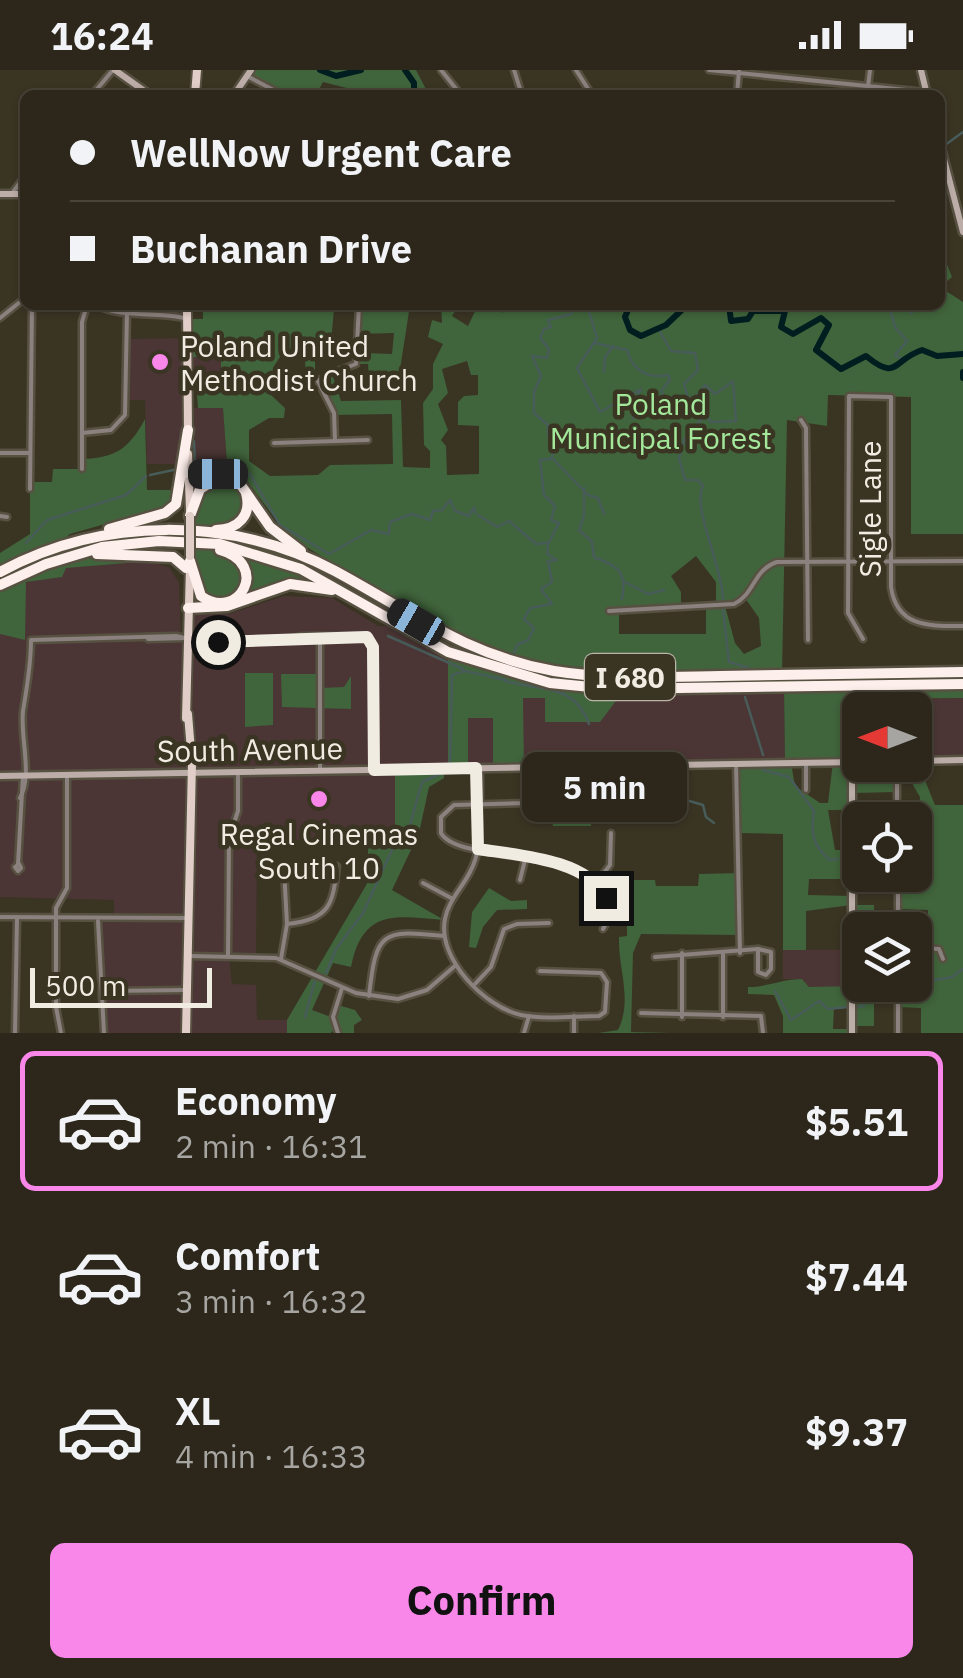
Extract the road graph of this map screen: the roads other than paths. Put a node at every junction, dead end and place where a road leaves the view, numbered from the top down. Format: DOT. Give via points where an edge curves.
graph roads {
  1 [pos="114,70"];
  2 [pos="441,70"];
  3 [pos="709,70"];
  4 [pos="870,70"];
  5 [pos="739,72"];
  6 [pos="249,73"];
  7 [pos="868,87"];
  8 [pos="96,90"];
  9 [pos="143,90"];
  10 [pos="275,90"];
  11 [pos="457,90"];
  12 [pos="868,90"];
  13 [pos="893,90"];
  14 [pos="945,162"];
  15 [pos="20,182"];
  16 [pos="0,194"];
  17 [pos="11,194"];
  18 [pos="20,194"];
  19 [pos="963,232"];
  20 [pos="20,302"];
  21 [pos="32,310"];
  22 [pos="86,310"];
  23 [pos="119,310"];
  24 [pos="187,310"];
  25 [pos="359,310"];
  26 [pos="128,312"];
  27 [pos="0,318"];
  28 [pos="188,319"];
  29 [pos="332,373"];
  30 [pos="187,380"];
  31 [pos="802,420"];
  32 [pos="188,430"];
  33 [pos="82,433"];
  34 [pos="334,440"];
  35 [pos="368,440"];
  36 [pos="274,443"];
  37 [pos="0,453"];
  38 [pos="30,453"];
  39 [pos="82,469"];
  40 [pos="188,474"];
  41 [pos="30,488"];
  42 [pos="188,516"];
  43 [pos="188,530"];
  44 [pos="195,542"];
  45 [pos="59,547"];
  46 [pos="68,557"];
  47 [pos="188,560"];
  48 [pos="891,561"];
  49 [pos="963,561"];
  50 [pos="805,562"];
  51 [pos="848,562"];
  52 [pos="322,565"];
  53 [pos="0,572"];
  54 [pos="0,585"];
  55 [pos="188,608"];
  56 [pos="610,611"];
  57 [pos="385,620"];
  58 [pos="963,626"];
  59 [pos="320,636"];
  60 [pos="188,638"];
  61 [pos="862,639"];
  62 [pos="808,640"];
  63 [pos="963,672"];
  64 [pos="963,684"];
  65 [pos="963,760"];
  66 [pos="932,761"];
  67 [pos="806,762"];
  68 [pos="842,762"];
  69 [pos="736,764"];
  70 [pos="478,768"];
  71 [pos="320,770"];
  72 [pos="374,770"];
  73 [pos="188,772"];
  74 [pos="238,772"];
  75 [pos="67,774"];
  76 [pos="23,775"];
  77 [pos="0,776"];
  78 [pos="856,782"];
  79 [pos="806,790"];
  80 [pos="527,802"];
  81 [pos="479,803"];
  82 [pos="611,833"];
  83 [pos="478,849"];
  84 [pos="526,856"];
  85 [pos="18,864"];
  86 [pos="520,880"];
  87 [pos="597,882"];
  88 [pos="423,883"];
  89 [pos="453,899"];
  90 [pos="56,916"];
  91 [pos="0,917"];
  92 [pos="17,917"];
  93 [pos="187,918"];
  94 [pos="98,921"];
  95 [pos="287,924"];
  96 [pos="550,924"];
  97 [pos="603,929"];
  98 [pos="444,936"];
  99 [pos="758,949"];
  100 [pos="932,949"];
  101 [pos="682,953"];
  102 [pos="723,953"];
  103 [pos="740,953"];
  104 [pos="187,956"];
  105 [pos="228,956"];
  106 [pos="655,957"];
  107 [pos="281,959"];
  108 [pos="943,959"];
  109 [pos="456,965"];
  110 [pos="540,971"];
  111 [pos="475,984"];
  112 [pos="342,988"];
  113 [pos="187,990"];
  114 [pos="105,991"];
  115 [pos="369,996"];
  116 [pos="898,1002"];
  117 [pos="642,1014"];
  118 [pos="530,1016"];
  119 [pos="574,1016"];
  120 [pos="682,1017"];
  121 [pos="723,1017"];
  122 [pos="15,1033"];
  123 [pos="61,1033"];
  124 [pos="104,1033"];
  125 [pos="186,1033"];
  126 [pos="338,1033"];
  127 [pos="524,1033"];
  128 [pos="574,1033"];
  129 [pos="763,1033"];
  130 [pos="852,1033"];
  131 [pos="898,1033"];
  1 -- 8 [label="street"];
  1 -- 9 [label="main road"];
  2 -- 11 [label="street"];
  3 -- 5 [label="street"];
  4 -- 7 [label="street"];
  5 -- 7 [label="street"];
  6 -- 10 [label="street"];
  7 -- 12 [label="street"];
  7 -- 13 [label="street"];
  14 -- 19 [label="main road"];
  15 -- 17 [label="street"];
  16 -- 17 [label="main road"];
  17 -- 18 [label="main road"];
  20 -- 27 [label="street"];
  21 -- 38 [label="street"];
  22 -- 33 [label="street"];
  23 -- 26 [label="street"];
  24 -- 28 [label="main road"];
  25 -- 29 [label="street" via="356,364"];
  26 -- 28 [label="street"];
  26 -- 33 [label="street" via="125,416 111,430"];
  28 -- 30 [label="main road"];
  30 -- 32 [label="main road"];
  30 -- 34 [label="street" via="317,379 334,413"];
  31 -- 50 [label="street"];
  32 -- 40 [label="main road"];
  32 -- 45 [label="highway" via="173,508"];
  33 -- 39 [label="street"];
  34 -- 35 [label="street"];
  34 -- 36 [label="street"];
  37 -- 38 [label="street"];
  38 -- 41 [label="street"];
  40 -- 42 [label="main road"];
  40 -- 52 [label="highway" via="236,478 274,532"];
  42 -- 43 [label="highway" via="213,478 232,479 247,496 246,514 235,526"];
  42 -- 47 [label="main road, bridge"];
  43 -- 45 [label="highway, I 680" via="128,532"];
  43 -- 52 [label="highway, I 680" via="251,540"];
  44 -- 46 [label="highway, I 680" via="128,543"];
  44 -- 47 [label="highway" via="238,558 246,574 243,590 227,603 208,601 196,589"];
  44 -- 57 [label="highway, I 680" via="285,562"];
  45 -- 53 [label="highway, I 680"];
  46 -- 47 [label="highway" via="139,552"];
  46 -- 54 [label="highway, I 680"];
  47 -- 55 [label="main road"];
  48 -- 49 [label="street"];
  48 -- 51 [label="street"];
  48 -- 51 [label="street, Sigle Lane" via="891,396 849,396"];
  48 -- 58 [label="street, Sigle Lane" via="892,595 904,616 924,625"];
  50 -- 51 [label="street"];
  50 -- 56 [label="street" via="769,565 734,604"];
  50 -- 62 [label="street"];
  51 -- 61 [label="street" via="849,617"];
  52 -- 63 [label="highway, I 680" via="446,637 556,671 638,677"];
  55 -- 57 [label="highway" via="227,606 306,584 332,590"];
  55 -- 60 [label="main road"];
  57 -- 64 [label="highway, I 680" via="480,664 582,687"];
  59 -- 60 [label="street" via="272,642"];
  59 -- 71 [label="street"];
  59 -- 72 [label="street" via="362,636 372,644"];
  60 -- 73 [label="main road"];
  60 -- 76 [label="street" via="30,640"];
  65 -- 66 [label="main road"];
  67 -- 68 [label="main road, South Avenue"];
  67 -- 69 [label="main road, South Avenue"];
  67 -- 79 [label="street"];
  69 -- 70 [label="main road, South Avenue"];
  69 -- 103 [label="street"];
  70 -- 72 [label="main road, South Avenue"];
  70 -- 81 [label="street"];
  71 -- 72 [label="main road, South Avenue"];
  71 -- 74 [label="main road, South Avenue"];
  73 -- 74 [label="main road, South Avenue"];
  73 -- 75 [label="main road, South Avenue"];
  73 -- 93 [label="main road"];
  74 -- 105 [label="street" via="238,814 229,838"];
  75 -- 76 [label="main road, South Avenue"];
  75 -- 90 [label="street" via="67,886"];
  76 -- 77 [label="main road, South Avenue"];
  76 -- 85 [label="street"];
  78 -- 130 [label="main road"];
  80 -- 81 [label="street"];
  81 -- 83 [label="street"];
  81 -- 83 [label="street" via="451,806 440,826 448,842"];
  82 -- 87 [label="street" via="610,864"];
  83 -- 84 [label="street"];
  83 -- 89 [label="street"];
  84 -- 86 [label="street"];
  84 -- 87 [label="street"];
  87 -- 97 [label="street" via="608,904"];
  88 -- 89 [label="street"];
  89 -- 98 [label="street"];
  90 -- 92 [label="street"];
  90 -- 94 [label="street"];
  90 -- 123 [label="street"];
  91 -- 92 [label="street"];
  92 -- 122 [label="street"];
  93 -- 94 [label="street"];
  93 -- 104 [label="main road"];
  94 -- 114 [label="street"];
  95 -- 95 [label="street" via="284,869 337,866 324,913"];
  95 -- 107 [label="street"];
  96 -- 111 [label="street" via="504,929 491,967"];
  98 -- 109 [label="street"];
  98 -- 115 [label="street" via="400,932 384,938 374,952"];
  99 -- 99 [label="street" via="771,952 766,975 758,972"];
  99 -- 103 [label="street"];
  100 -- 108 [label="street" via="942,950"];
  101 -- 102 [label="street"];
  101 -- 106 [label="street"];
  101 -- 120 [label="street"];
  102 -- 103 [label="street"];
  102 -- 121 [label="street"];
  104 -- 105 [label="street"];
  104 -- 113 [label="main road"];
  105 -- 107 [label="street"];
  107 -- 112 [label="street"];
  109 -- 111 [label="street"];
  109 -- 115 [label="street" via="420,994"];
  110 -- 119 [label="street" via="606,977 604,1014"];
  111 -- 118 [label="street" via="500,1006"];
  112 -- 115 [label="street"];
  112 -- 126 [label="street" via="333,1017"];
  113 -- 114 [label="street"];
  113 -- 125 [label="main road"];
  114 -- 124 [label="street"];
  116 -- 131 [label="street"];
  117 -- 120 [label="street"];
  118 -- 119 [label="street"];
  118 -- 127 [label="street"];
  119 -- 128 [label="street"];
  120 -- 121 [label="street"];
  121 -- 129 [label="street" via="760,1016"];
}
